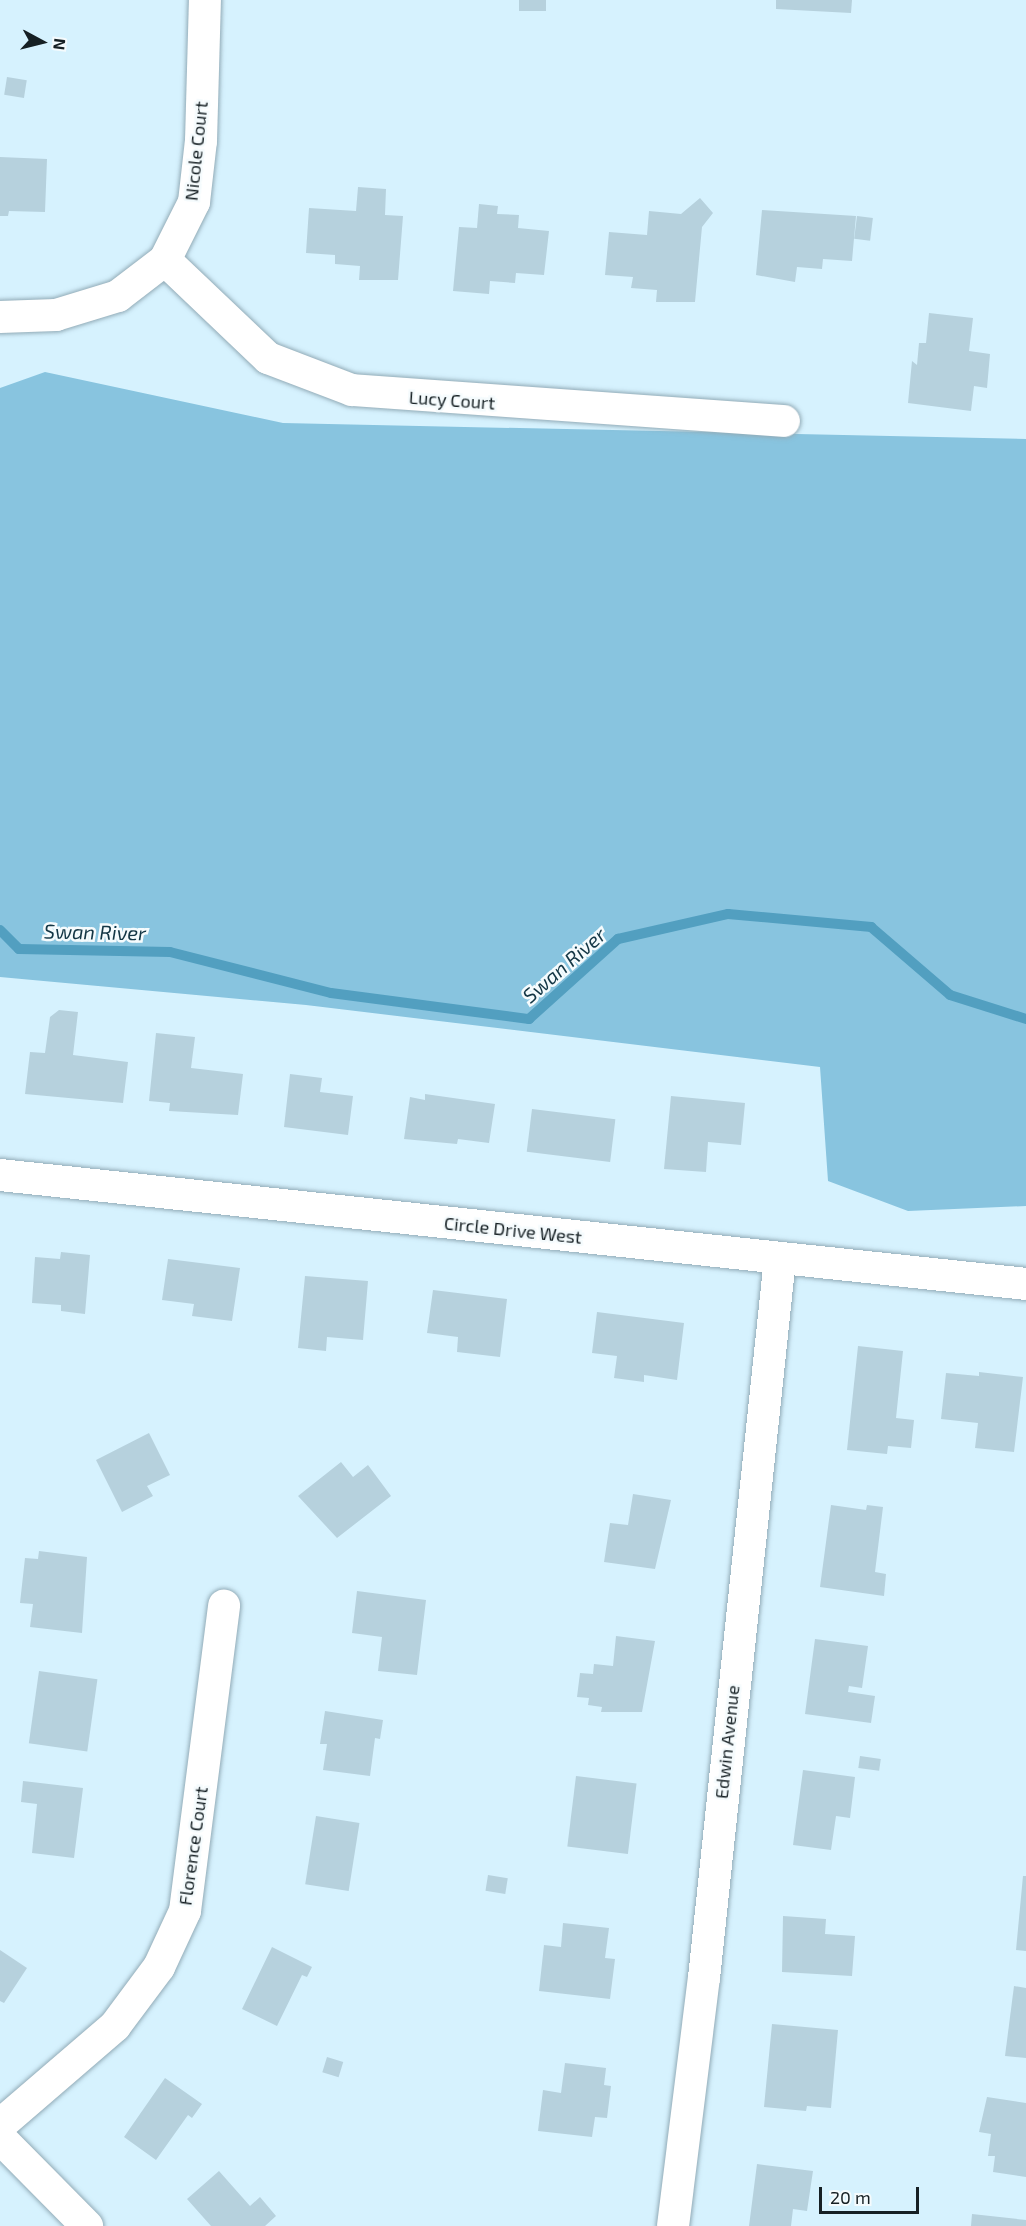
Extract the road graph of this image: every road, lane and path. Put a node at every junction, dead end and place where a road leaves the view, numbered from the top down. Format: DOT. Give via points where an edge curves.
graph roads {
  1 [pos="205,0"];
  2 [pos="165,260"];
  3 [pos="0,317"];
  4 [pos="784,421"];
  5 [pos="0,1175"];
  6 [pos="780,1258"];
  7 [pos="1026,1284"];
  8 [pos="224,1605"];
  9 [pos="0,2125"];
  10 [pos="0,2138"];
  11 [pos="87,2226"];
  12 [pos="673,2226"];
  1 -- 2 [label="street, Nicole Court" via="201,141 194,202"];
  2 -- 3 [label="street, Nicole Court" via="118,296 56,315"];
  2 -- 4 [label="street, Lucy Court" via="268,358 352,390"];
  5 -- 6 [label="street, Circle Drive West"];
  6 -- 7 [label="street, Circle Drive West"];
  6 -- 12 [label="street, Edwin Avenue" via="704,1978"];
  8 -- 9 [label="street, Florence Court" via="184,1911 159,1967 115,2026"];
  10 -- 11 [label="street"];
}
